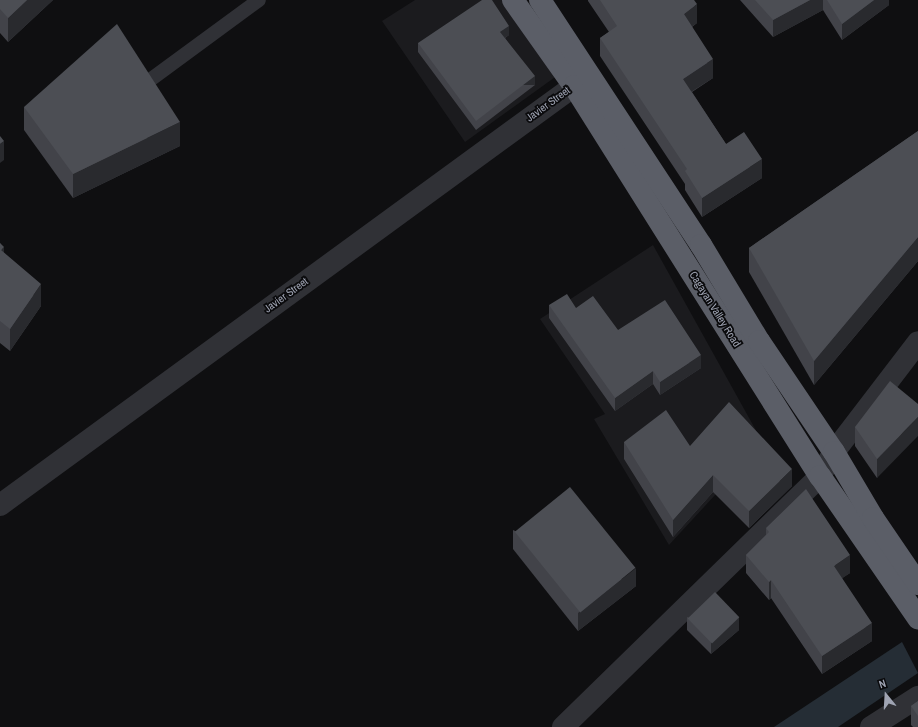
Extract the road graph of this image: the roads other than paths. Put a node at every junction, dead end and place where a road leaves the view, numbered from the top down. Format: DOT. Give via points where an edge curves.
graph roads {
  1 [pos="259,0"];
  2 [pos="513,0"];
  3 [pos="540,0"];
  4 [pos="150,80"];
  5 [pos="574,86"];
  6 [pos="918,342"];
  7 [pos="834,452"];
  8 [pos="820,476"];
  9 [pos="0,505"];
  10 [pos="918,584"];
  11 [pos="918,618"];
  12 [pos="918,697"];
  13 [pos="562,727"];
  14 [pos="871,727"];
  1 -- 4 [label="lane"];
  2 -- 5 [label="highway, Cagayan Valley Road"];
  3 -- 7 [label="highway, Cagayan Valley Road" via="701,245 759,341"];
  5 -- 8 [label="highway, Cagayan Valley Road"];
  5 -- 9 [label="street, Javier Street"];
  6 -- 7 [label="street"];
  7 -- 8 [label="street"];
  7 -- 10 [label="highway, Cagayan Valley Road" via="873,518"];
  8 -- 11 [label="highway, Cagayan Valley Road"];
  8 -- 13 [label="street"];
  12 -- 14 [label="street"];
}
